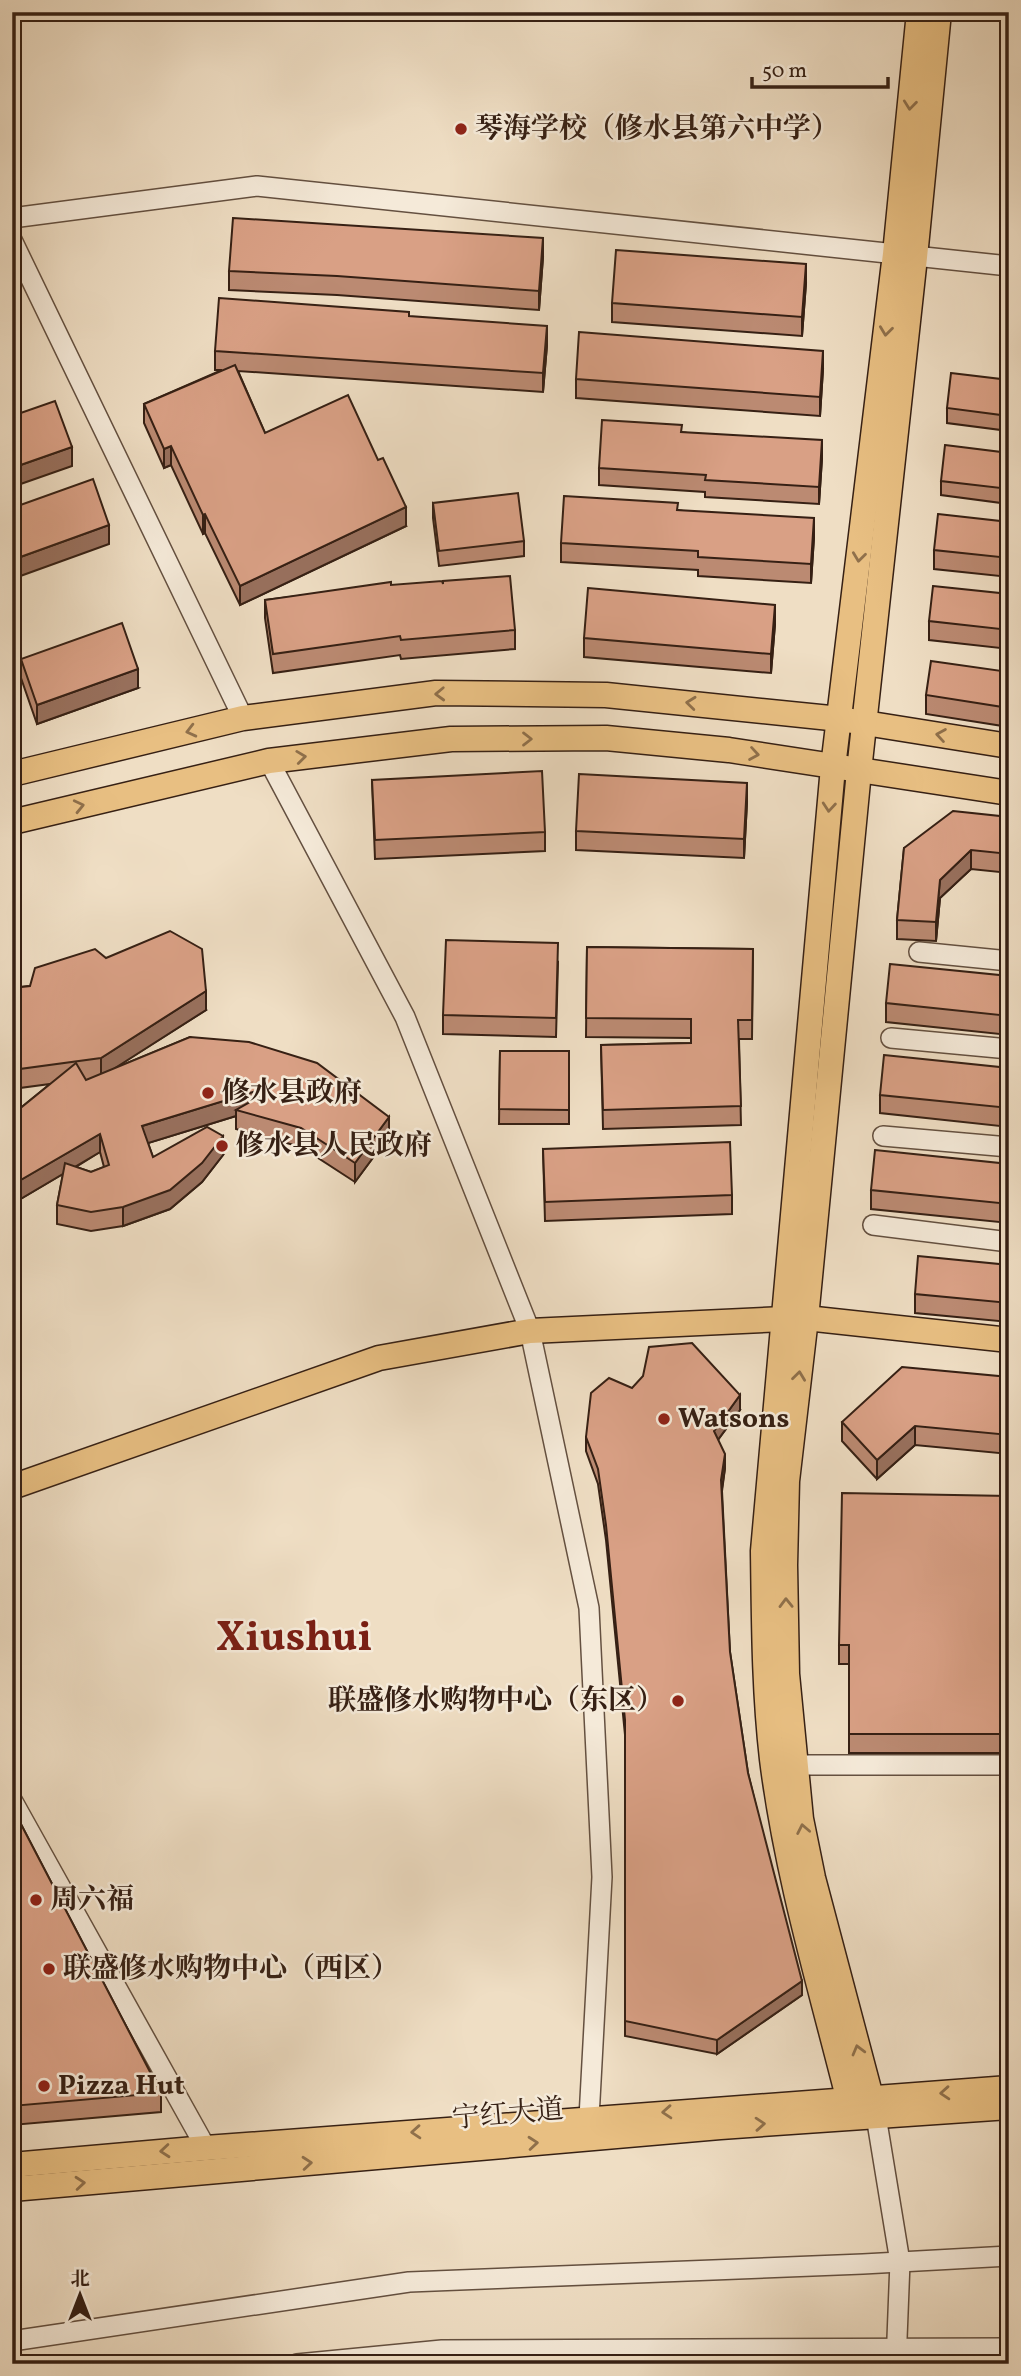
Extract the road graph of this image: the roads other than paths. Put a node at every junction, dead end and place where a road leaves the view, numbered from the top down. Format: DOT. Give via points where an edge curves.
graph roads {
  1 [pos="919,12"];
  2 [pos="939,12"];
  3 [pos="12,218"];
  4 [pos="12,240"];
  5 [pos="905,255"];
  6 [pos="1009,266"];
  7 [pos="243,718"];
  8 [pos="852,721"];
  9 [pos="1009,746"];
  10 [pos="269,761"];
  11 [pos="833,767"];
  12 [pos="859,771"];
  13 [pos="12,774"];
  14 [pos="1009,793"];
  15 [pos="12,822"];
  16 [pos="919,952"];
  17 [pos="1009,961"];
  18 [pos="891,1038"];
  19 [pos="1009,1049"];
  20 [pos="883,1136"];
  21 [pos="1009,1147"];
  22 [pos="873,1225"];
  23 [pos="1009,1242"];
  24 [pos="795,1318"];
  25 [pos="530,1331"];
  26 [pos="1009,1340"];
  27 [pos="12,1487"];
  28 [pos="784,1762"];
  29 [pos="1009,1765"];
  30 [pos="12,1800"];
  31 [pos="1009,2088"];
  32 [pos="1009,2107"];
  33 [pos="862,2108"];
  34 [pos="589,2118"];
  35 [pos="206,2147"];
  36 [pos="12,2165"];
  37 [pos="12,2189"];
  38 [pos="1009,2256"];
  39 [pos="900,2262"];
  40 [pos="12,2341"];
  41 [pos="1009,2348"];
  42 [pos="896,2356"];
  43 [pos="297,2364"];
  1 -- 5 [label="main road, one-way"];
  2 -- 5 [label="main road"];
  3 -- 5 [label="street" via="257,186"];
  4 -- 7 [label="street"];
  5 -- 6 [label="street"];
  5 -- 8 [label="main road"];
  8 -- 7 [label="main road, one-way" via="606,695 436,693"];
  7 -- 13 [label="main road, one-way"];
  9 -- 8 [label="main road, one-way"];
  8 -- 11 [label="main road"];
  8 -- 12 [label="main road"];
  10 -- 11 [label="main road, one-way" via="451,739 606,738 730,750"];
  15 -- 10 [label="main road, one-way"];
  10 -- 25 [label="street" via="405,1017"];
  11 -- 12 [label="main road"];
  11 -- 24 [label="main road, one-way"];
  12 -- 14 [label="main road"];
  12 -- 24 [label="main road"];
  16 -- 17 [label="street"];
  18 -- 19 [label="street"];
  20 -- 21 [label="street"];
  22 -- 23 [label="street"];
  24 -- 25 [label="main road"];
  24 -- 26 [label="main road"];
  24 -- 28 [label="main road" via="787,1481"];
  25 -- 27 [label="main road" via="379,1358"];
  25 -- 34 [label="street" via="589,1608 602,1877"];
  28 -- 29 [label="street"];
  28 -- 33 [label="main road" via="801,1819"];
  30 -- 35 [label="street"];
  31 -- 33 [label="main road, 宁红大道, one-way"];
  32 -- 33 [label="main road, 宁红大道"];
  33 -- 34 [label="main road, 宁红大道, one-way"];
  37 -- 33 [label="main road, 宁红大道, one-way" via="720,2127"];
  33 -- 39 [label="street"];
  34 -- 35 [label="main road, 宁红大道, one-way"];
  35 -- 36 [label="main road, 宁红大道, one-way"];
  38 -- 39 [label="street"];
  39 -- 40 [label="street" via="409,2282"];
  39 -- 42 [label="street"];
  41 -- 42 [label="street"];
  42 -- 43 [label="street" via="442,2350"];
}
